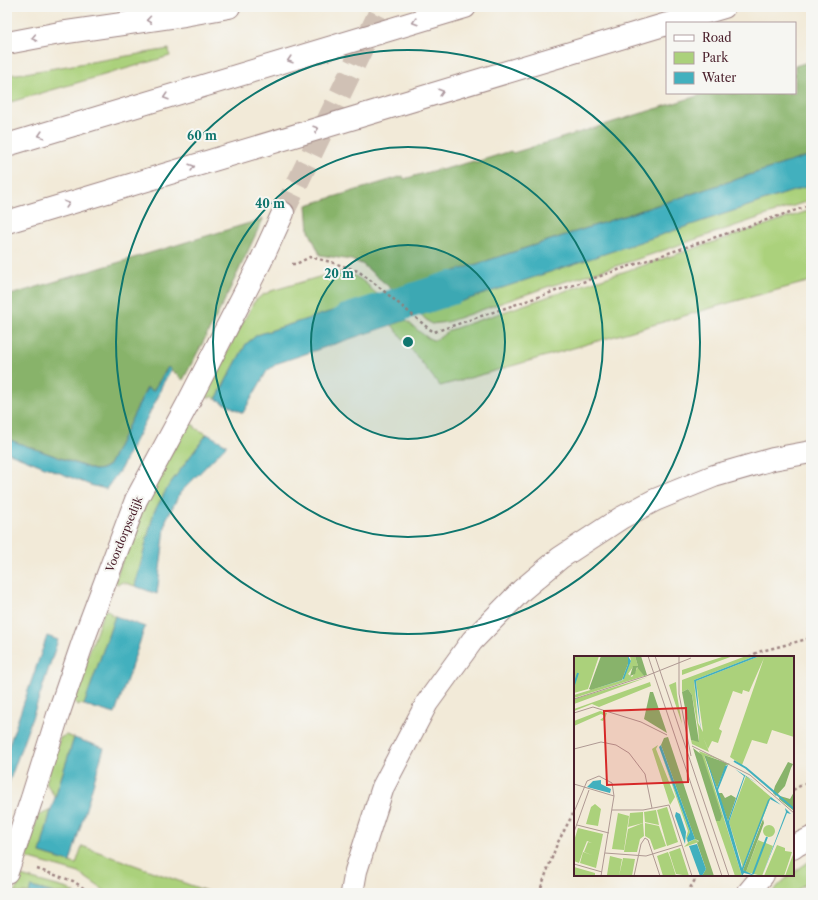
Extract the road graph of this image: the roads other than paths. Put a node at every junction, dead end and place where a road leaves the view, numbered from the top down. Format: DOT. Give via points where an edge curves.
graph roads {
  1 [pos="229,7"];
  2 [pos="465,7"];
  3 [pos="724,7"];
  4 [pos="674,22"];
  5 [pos="666,24"];
  6 [pos="7,43"];
  7 [pos="7,145"];
  8 [pos="283,213"];
  9 [pos="7,222"];
  10 [pos="811,452"];
  11 [pos="811,838"];
  12 [pos="794,847"];
  13 [pos="9,867"];
  14 [pos="762,876"];
  15 [pos="352,893"];
  16 [pos="748,893"];
  1 -- 6 [label="main road, one-way"];
  2 -- 7 [label="main road, one-way"];
  3 -- 4 [label="main road"];
  9 -- 5 [label="main road, one-way"];
  8 -- 13 [label="main road, Voordorpsedijk" via="261,261 136,500 86,633"];
  10 -- 15 [label="main road" via="772,459 714,476 655,500 621,518 560,558 522,590 472,641 427,703 383,787 356,871"];
  11 -- 12 [label="main road"];
  14 -- 16 [label="main road"];
}
